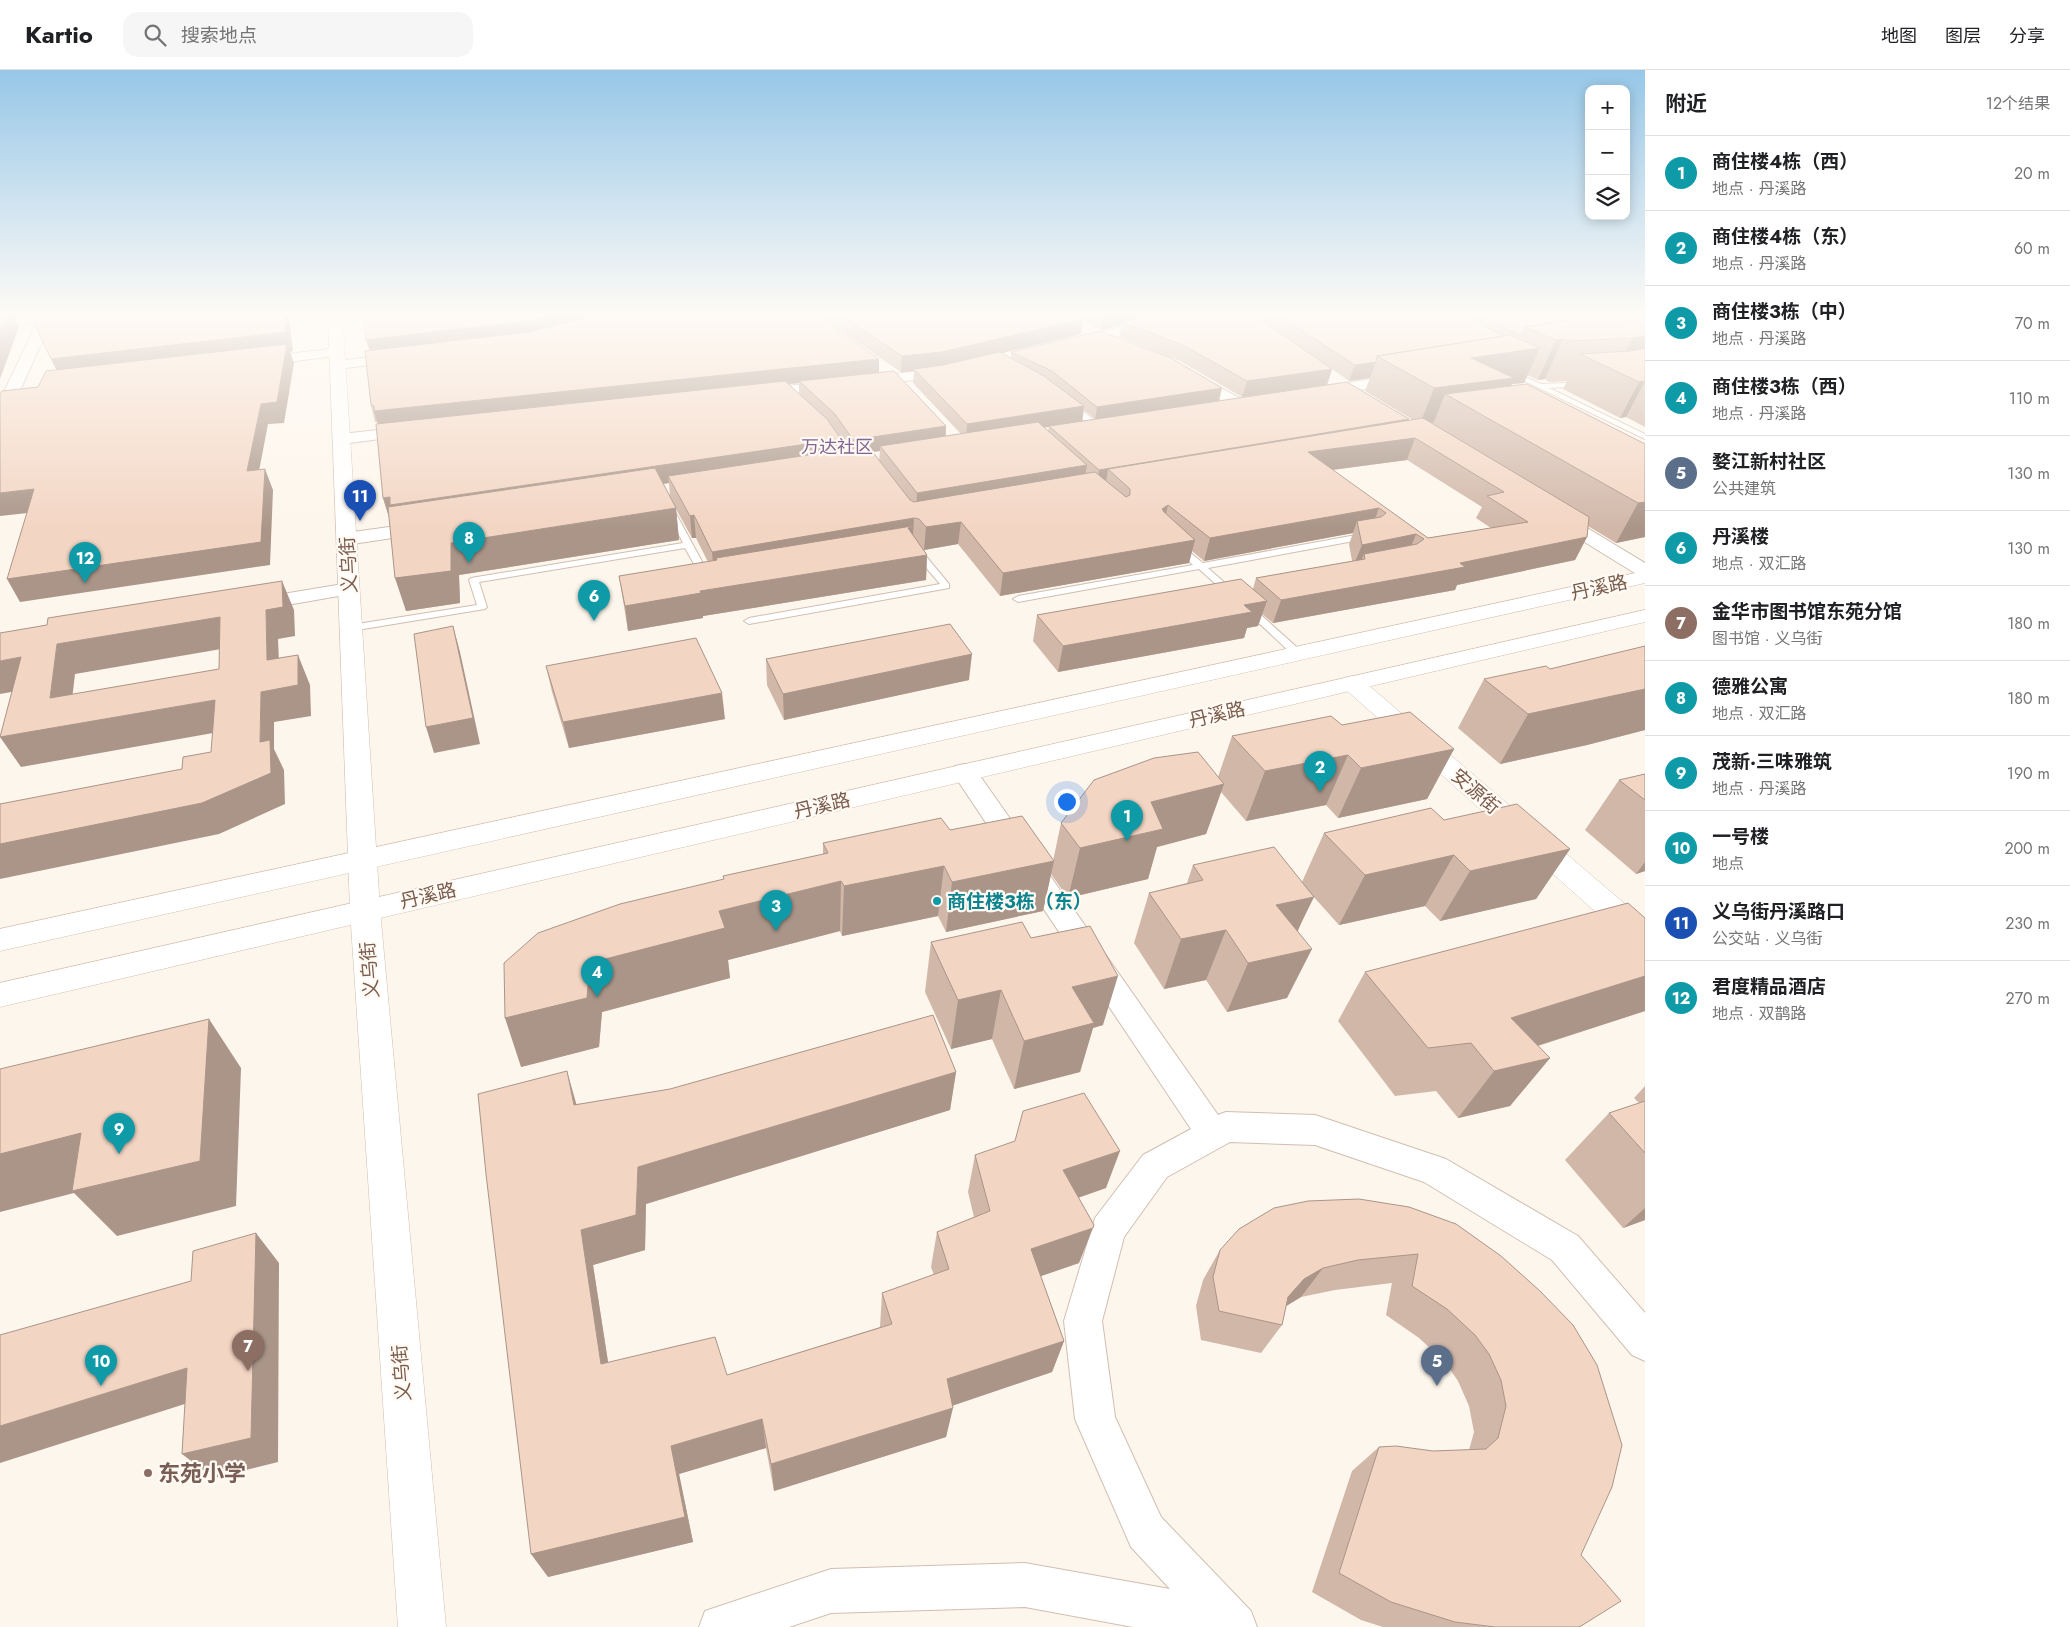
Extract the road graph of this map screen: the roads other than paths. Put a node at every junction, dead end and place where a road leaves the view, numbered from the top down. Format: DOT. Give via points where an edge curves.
graph roads {
  1 [pos="339,384"];
  2 [pos="864,384"];
  3 [pos="902,384"];
  4 [pos="1204,384"];
  5 [pos="1339,384"];
  6 [pos="1372,384"];
  7 [pos="1536,384"];
  8 [pos="1582,384"];
  9 [pos="1540,386"];
  10 [pos="34,388"];
  11 [pos="1346,388"];
  12 [pos="7,391"];
  13 [pos="910,392"];
  14 [pos="1307,394"];
  15 [pos="747,395"];
  16 [pos="1362,398"];
  17 [pos="1258,401"];
  18 [pos="1068,404"];
  19 [pos="1239,404"];
  20 [pos="1210,409"];
  21 [pos="0,417"];
  22 [pos="1115,423"];
  23 [pos="1096,426"];
  24 [pos="431,429"];
  25 [pos="1070,430"];
  26 [pos="1645,437"];
  27 [pos="342,439"];
  28 [pos="665,499"];
  29 [pos="1545,510"];
  30 [pos="445,524"];
  31 [pos="1371,535"];
  32 [pos="1169,538"];
  33 [pos="346,539"];
  34 [pos="688,545"];
  35 [pos="913,545"];
  36 [pos="1200,566"];
  37 [pos="1645,572"];
  38 [pos="1645,577"];
  39 [pos="717,578"];
  40 [pos="349,589"];
  41 [pos="1018,600"];
  42 [pos="232,608"];
  43 [pos="1645,616"];
  44 [pos="749,620"];
  45 [pos="351,628"];
  46 [pos="1297,653"];
  47 [pos="1352,683"];
  48 [pos="964,772"];
  49 [pos="362,858"];
  50 [pos="365,910"];
  51 [pos="1645,938"];
  52 [pos="0,940"];
  53 [pos="0,994"];
  54 [pos="1213,1135"];
  55 [pos="1645,1342"];
  56 [pos="1231,1624"];
  57 [pos="422,1627"];
  58 [pos="721,1627"];
  1 -- 27 [label="main road, 义乌街"];
  2 -- 15 [label="street" via="789,394"];
  3 -- 13 [label="street"];
  4 -- 19 [label="street"];
  5 -- 11 [label="street"];
  6 -- 11 [label="street"];
  7 -- 9 [label="lane"];
  8 -- 9 [label="lane"];
  9 -- 26 [label="lane"];
  10 -- 12 [label="street"];
  11 -- 14 [label="street"];
  11 -- 16 [label="street"];
  12 -- 21 [label="street"];
  17 -- 19 [label="street"];
  18 -- 23 [label="lane"];
  19 -- 20 [label="street"];
  22 -- 23 [label="street"];
  23 -- 25 [label="street"];
  24 -- 27 [label="street"];
  27 -- 33 [label="main road, 义乌街"];
  28 -- 34 [label="lane"];
  29 -- 37 [label="street"];
  30 -- 33 [label="street"];
  31 -- 36 [label="lane"];
  32 -- 36 [label="lane"];
  33 -- 40 [label="main road, 义乌街"];
  34 -- 39 [label="lane" via="708,580"];
  34 -- 45 [label="lane" via="474,580 482,607"];
  35 -- 44 [label="lane" via="946,586"];
  36 -- 41 [label="lane"];
  36 -- 46 [label="lane"];
  38 -- 46 [label="main road, 丹溪路"];
  40 -- 42 [label="street"];
  40 -- 45 [label="main road, 义乌街"];
  43 -- 47 [label="main road, 丹溪路"];
  45 -- 49 [label="main road, 义乌街"];
  46 -- 49 [label="main road, 丹溪路"];
  47 -- 48 [label="main road, 丹溪路"];
  47 -- 51 [label="main road, 安源街"];
  48 -- 50 [label="main road, 丹溪路"];
  48 -- 54 [label="street"];
  49 -- 50 [label="main road, 义乌街"];
  49 -- 52 [label="main road, 丹溪路"];
  50 -- 53 [label="main road, 丹溪路"];
  50 -- 57 [label="main road, 义乌街"];
  54 -- 55 [label="street" via="1226,1127 1315,1130 1434,1170 1566,1248"];
  54 -- 56 [label="street" via="1155,1166 1108,1230 1083,1321 1095,1419 1146,1532"];
  56 -- 58 [label="street" via="1025,1585 831,1591"];
}
